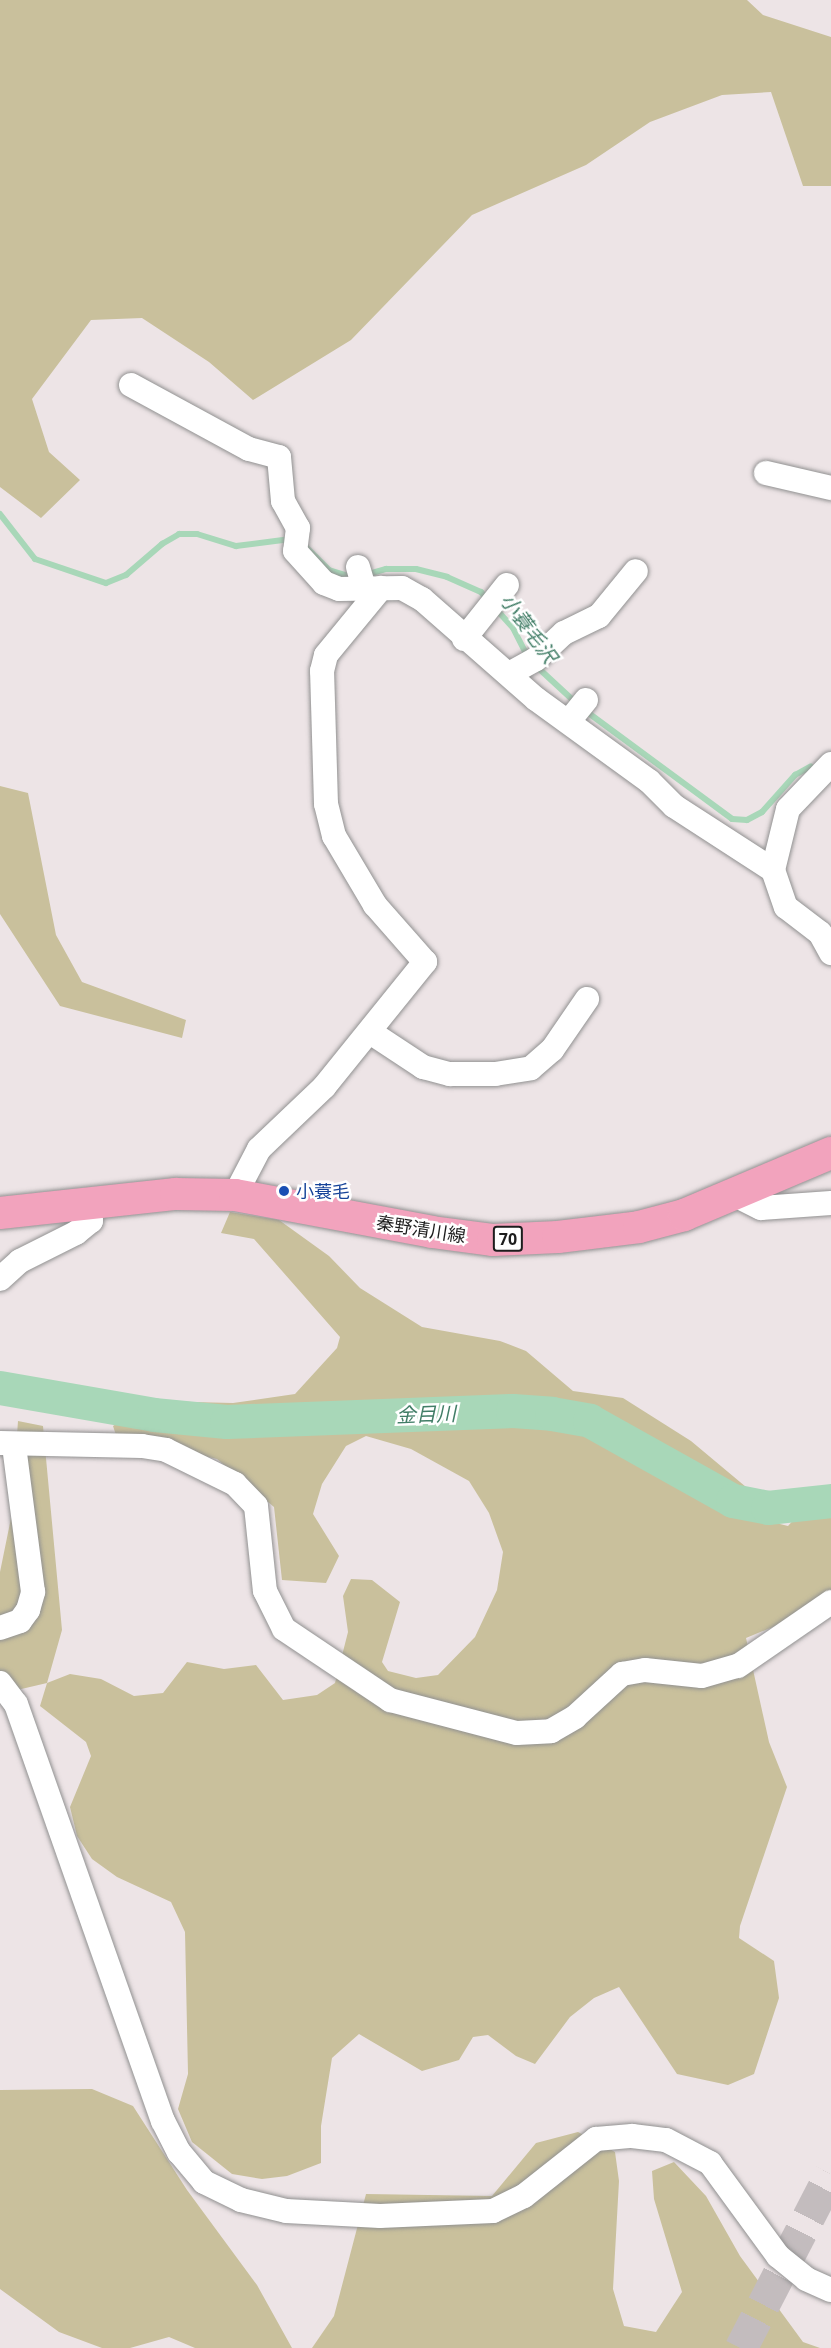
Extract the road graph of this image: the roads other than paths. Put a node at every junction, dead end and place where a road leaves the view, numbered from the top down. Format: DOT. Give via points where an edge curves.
graph roads {
  1 [pos="131,385"];
  2 [pos="766,473"];
  3 [pos="831,488"];
  4 [pos="636,571"];
  5 [pos="368,581"];
  6 [pos="503,590"];
  7 [pos="464,639"];
  8 [pos="512,673"];
  9 [pos="831,764"];
  10 [pos="773,870"];
  11 [pos="831,952"];
  12 [pos="587,999"];
  13 [pos="370,1032"];
  14 [pos="831,1153"];
  15 [pos="235,1195"];
  16 [pos="735,1195"];
  17 [pos="831,1203"];
  18 [pos="90,1204"];
  19 [pos="0,1213"];
  20 [pos="0,1279"];
  21 [pos="7,1444"];
  22 [pos="831,1602"];
  23 [pos="0,1628"];
  24 [pos="0,1683"];
  25 [pos="831,2290"];
  1 -- 5 [label="street" via="240,445 279,458 284,501 296,539 324,583 339,588"];
  2 -- 3 [label="street"];
  4 -- 8 [label="street" via="599,616 564,633 536,659"];
  5 -- 7 [label="street" via="402,588 422,599"];
  5 -- 13 [label="street" via="326,655 322,671 326,804 334,836 375,904 425,962"];
  6 -- 7 [label="street"];
  7 -- 8 [label="street"];
  8 -- 10 [label="street" via="576,713 674,806"];
  9 -- 10 [label="street" via="788,809"];
  10 -- 11 [label="street" via="786,907 820,933"];
  12 -- 13 [label="street" via="552,1050 531,1068 495,1074 450,1074 423,1067"];
  13 -- 15 [label="street" via="324,1087 259,1149"];
  14 -- 16 [label="main road, 秦野清川線 / 70"];
  15 -- 16 [label="main road, 秦野清川線 / 70" via="493,1240 639,1227"];
  15 -- 18 [label="main road, 秦野清川線 / 70" via="176,1194"];
  16 -- 17 [label="street" via="761,1208"];
  18 -- 19 [label="main road, 秦野清川線 / 70"];
  18 -- 20 [label="street" via="91,1221 76,1233 20,1261"];
  21 -- 22 [label="street" via="158,1449 235,1484 256,1506 261,1524 260,1566 265,1591 284,1629 390,1700 517,1733 551,1731 575,1717 622,1674 645,1670 702,1676 738,1666"];
  21 -- 23 [label="street" via="33,1592 20,1621"];
  24 -- 25 [label="street" via="16,1704 163,2121 179,2152 204,2182 241,2200 286,2211 380,2216 493,2211 524,2196 596,2139 632,2136 666,2140 710,2163 778,2256 806,2279"];
}
